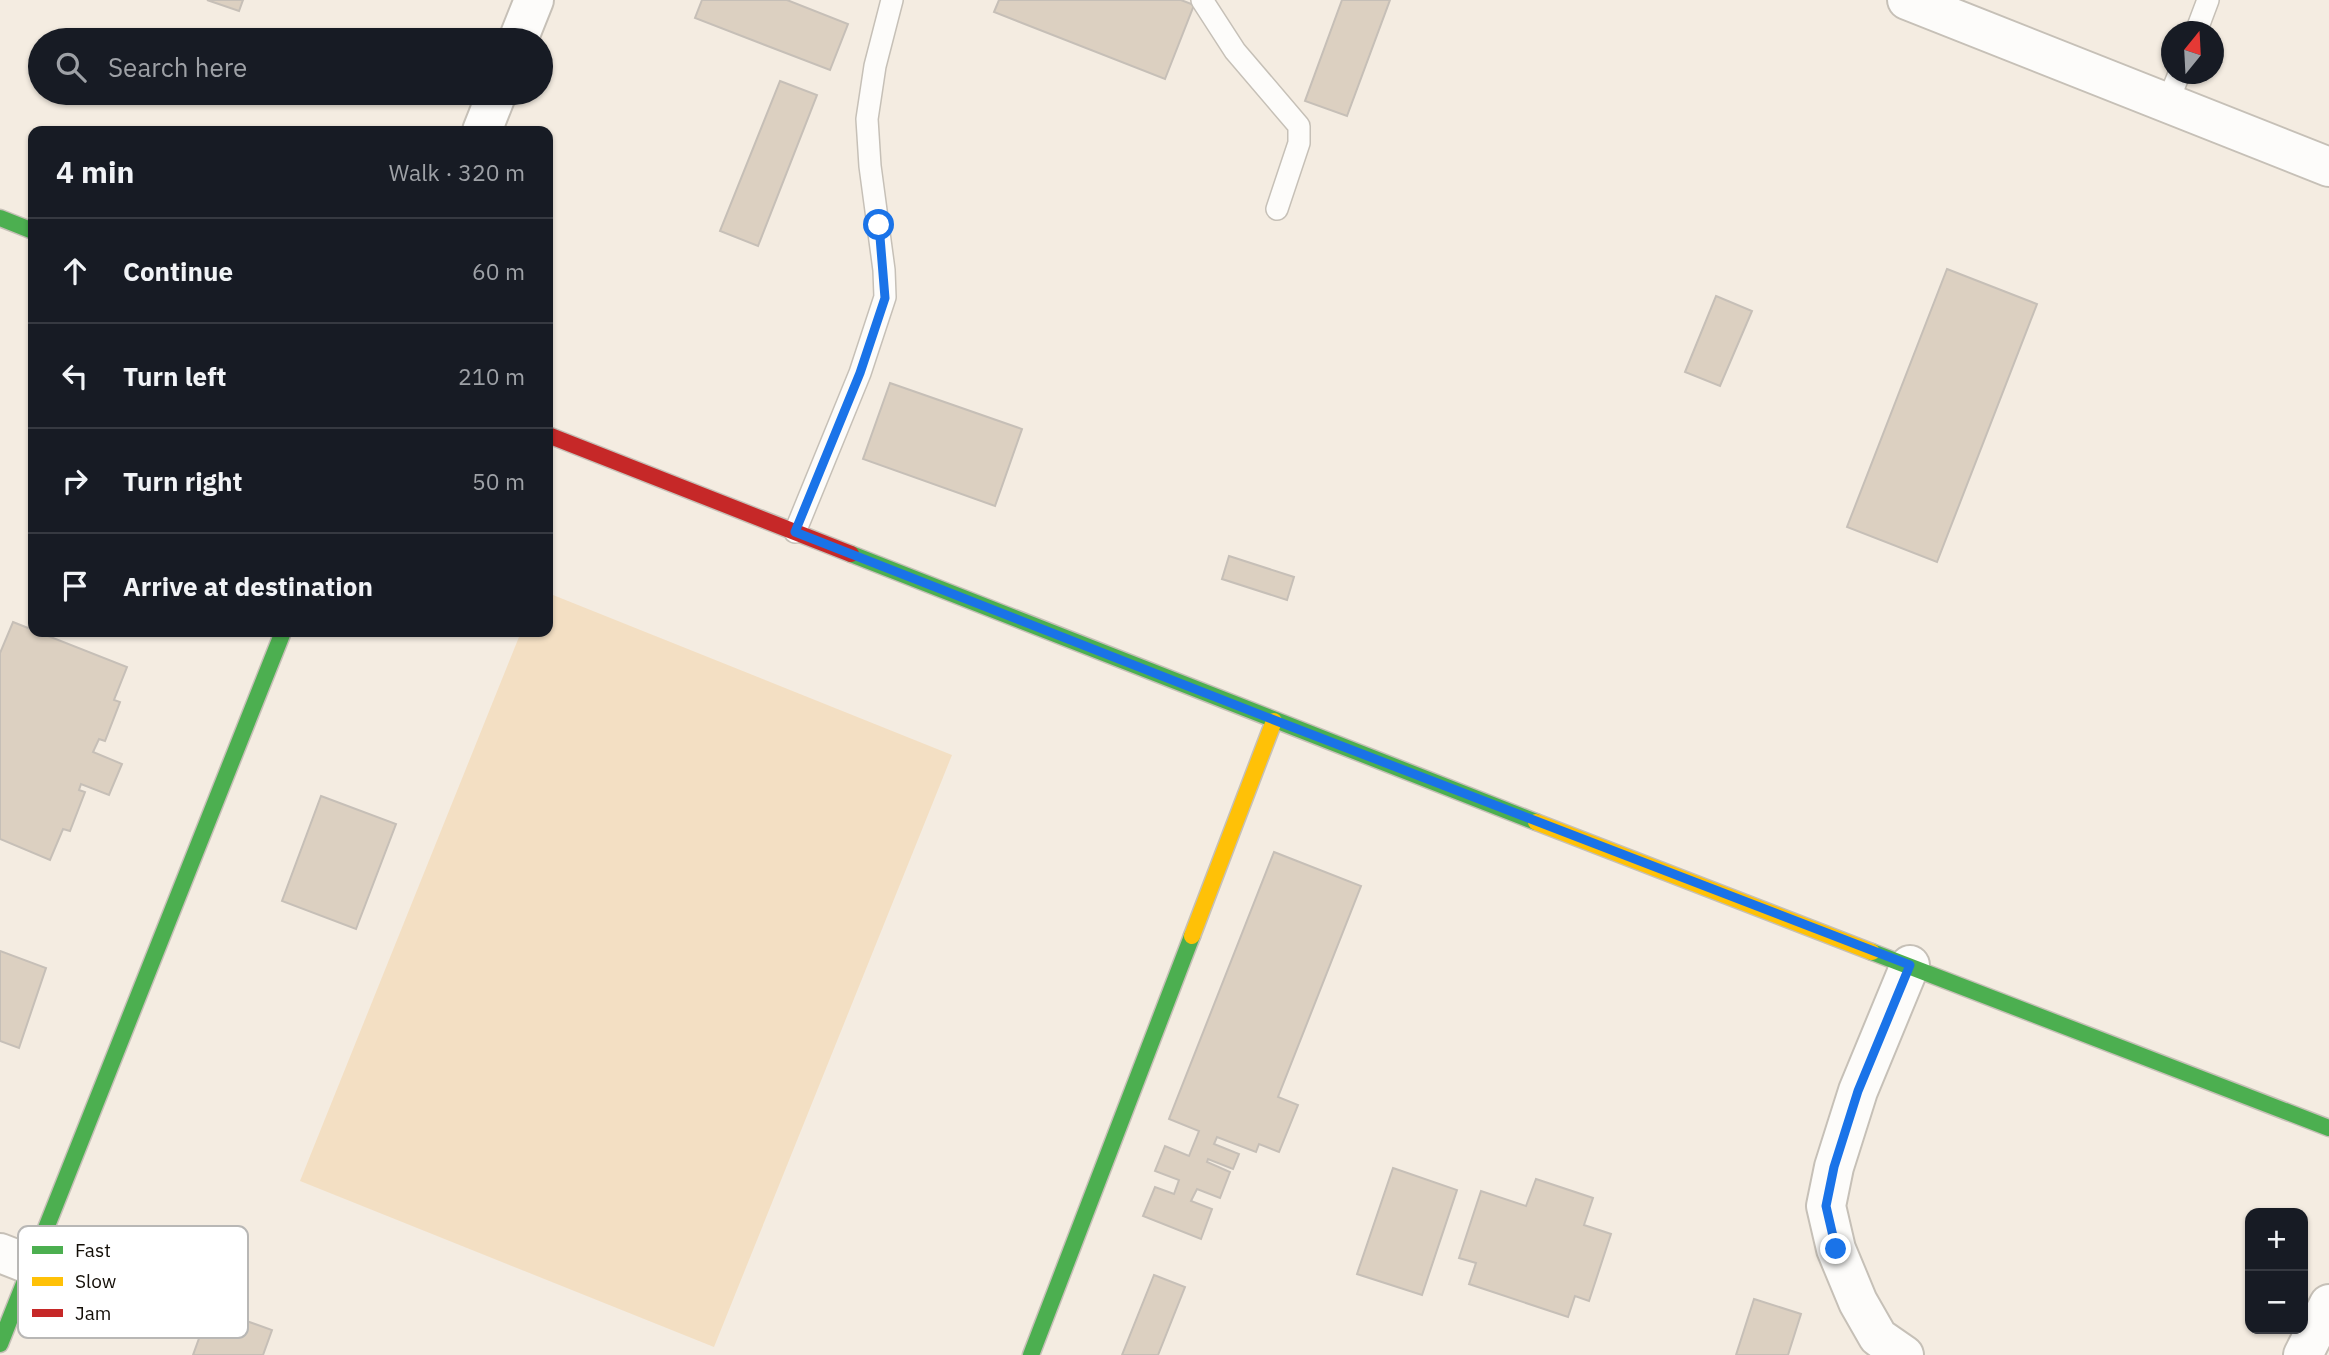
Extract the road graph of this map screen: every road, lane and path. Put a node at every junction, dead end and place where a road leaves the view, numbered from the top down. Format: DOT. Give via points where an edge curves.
graph roads {
  1 [pos="534,0"];
  2 [pos="892,0"];
  3 [pos="1202,0"];
  4 [pos="1907,0"];
  5 [pos="2208,0"];
  6 [pos="2200,21"];
  7 [pos="523,28"];
  8 [pos="2173,89"];
  9 [pos="492,105"];
  10 [pos="484,126"];
  11 [pos="2329,167"];
  12 [pos="1277,209"];
  13 [pos="0,218"];
  14 [pos="28,229"];
  15 [pos="553,437"];
  16 [pos="795,532"];
  17 [pos="282,637"];
  18 [pos="1274,720"];
  19 [pos="1910,965"];
  20 [pos="2329,1128"];
  21 [pos="29,1226"];
  22 [pos="15,1259"];
  23 [pos="2329,1304"];
  24 [pos="0,1344"];
  25 [pos="1031,1355"];
  26 [pos="1904,1355"];
  27 [pos="2303,1355"];
  1 -- 7 [label="street"];
  2 -- 16 [label="lane" via="867,119 885,298 860,373"];
  3 -- 12 [label="lane" via="1235,51 1299,126 1299,143"];
  4 -- 8 [label="street"];
  5 -- 6 [label="lane"];
  8 -- 11 [label="street"];
  9 -- 10 [label="street"];
  13 -- 14 [label="street"];
  15 -- 16 [label="street"];
  16 -- 18 [label="street"];
  17 -- 21 [label="street"];
  18 -- 19 [label="street"];
  18 -- 25 [label="street"];
  19 -- 20 [label="street"];
  19 -- 26 [label="street" via="1858,1091 1826,1206 1836,1249 1858,1301 1878,1338"];
  22 -- 24 [label="street"];
  23 -- 27 [label="street"];
}
